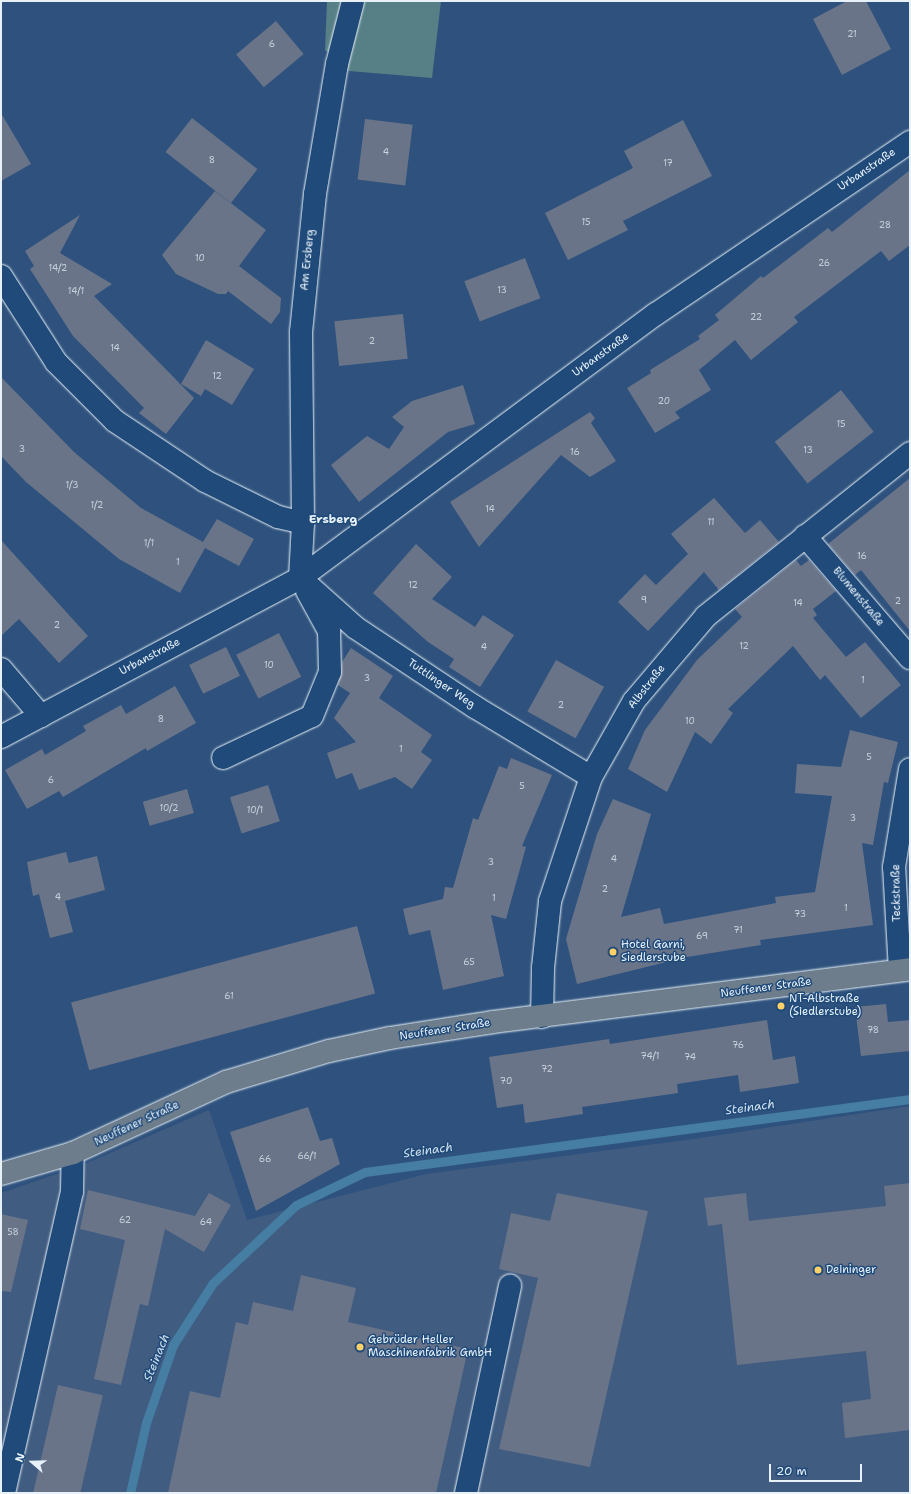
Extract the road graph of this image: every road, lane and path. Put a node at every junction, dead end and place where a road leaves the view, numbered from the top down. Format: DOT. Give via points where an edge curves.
graph roads {
  1 [pos="352,1"];
  2 [pos="910,142"];
  3 [pos="1,276"];
  4 [pos="910,453"];
  5 [pos="303,523"];
  6 [pos="805,536"];
  7 [pos="300,578"];
  8 [pos="910,658"];
  9 [pos="1,669"];
  10 [pos="41,716"];
  11 [pos="1,736"];
  12 [pos="223,758"];
  13 [pos="910,769"];
  14 [pos="591,777"];
  15 [pos="906,813"];
  16 [pos="905,970"];
  17 [pos="542,1017"];
  18 [pos="73,1153"];
  19 [pos="1,1174"];
  20 [pos="510,1286"];
  21 [pos="4,1493"];
  22 [pos="466,1493"];
  1 -- 5 [label="street, Am Ersberg" via="337,64 315,194 302,324"];
  2 -- 7 [label="street, Urbanstraße" via="656,314"];
  3 -- 5 [label="street" via="56,362 115,421 205,481 278,517"];
  4 -- 6 [label="street, Albstraße"];
  5 -- 7 [label="street, Am Ersberg"];
  6 -- 8 [label="street, Blumenstraße"];
  6 -- 14 [label="street, Albstraße" via="706,616 634,701"];
  7 -- 10 [label="street, Urbanstraße"];
  7 -- 12 [label="street" via="329,631 330,672 312,716"];
  7 -- 14 [label="street, Tuttlinger Weg" via="356,628 475,707"];
  9 -- 10 [label="street"];
  10 -- 11 [label="street, Urbanstraße"];
  13 -- 15 [label="street, Teckstraße"];
  14 -- 17 [label="street, Albstraße" via="550,901 543,968"];
  15 -- 16 [label="street, Teckstraße" via="894,867"];
  16 -- 17 [label="main road, Neuffener Straße"];
  17 -- 18 [label="main road, Neuffener Straße" via="390,1038 329,1051 226,1082"];
  18 -- 19 [label="main road, Neuffener Straße"];
  18 -- 21 [label="street" via="72,1192"];
  20 -- 22 [label="street"];
}
